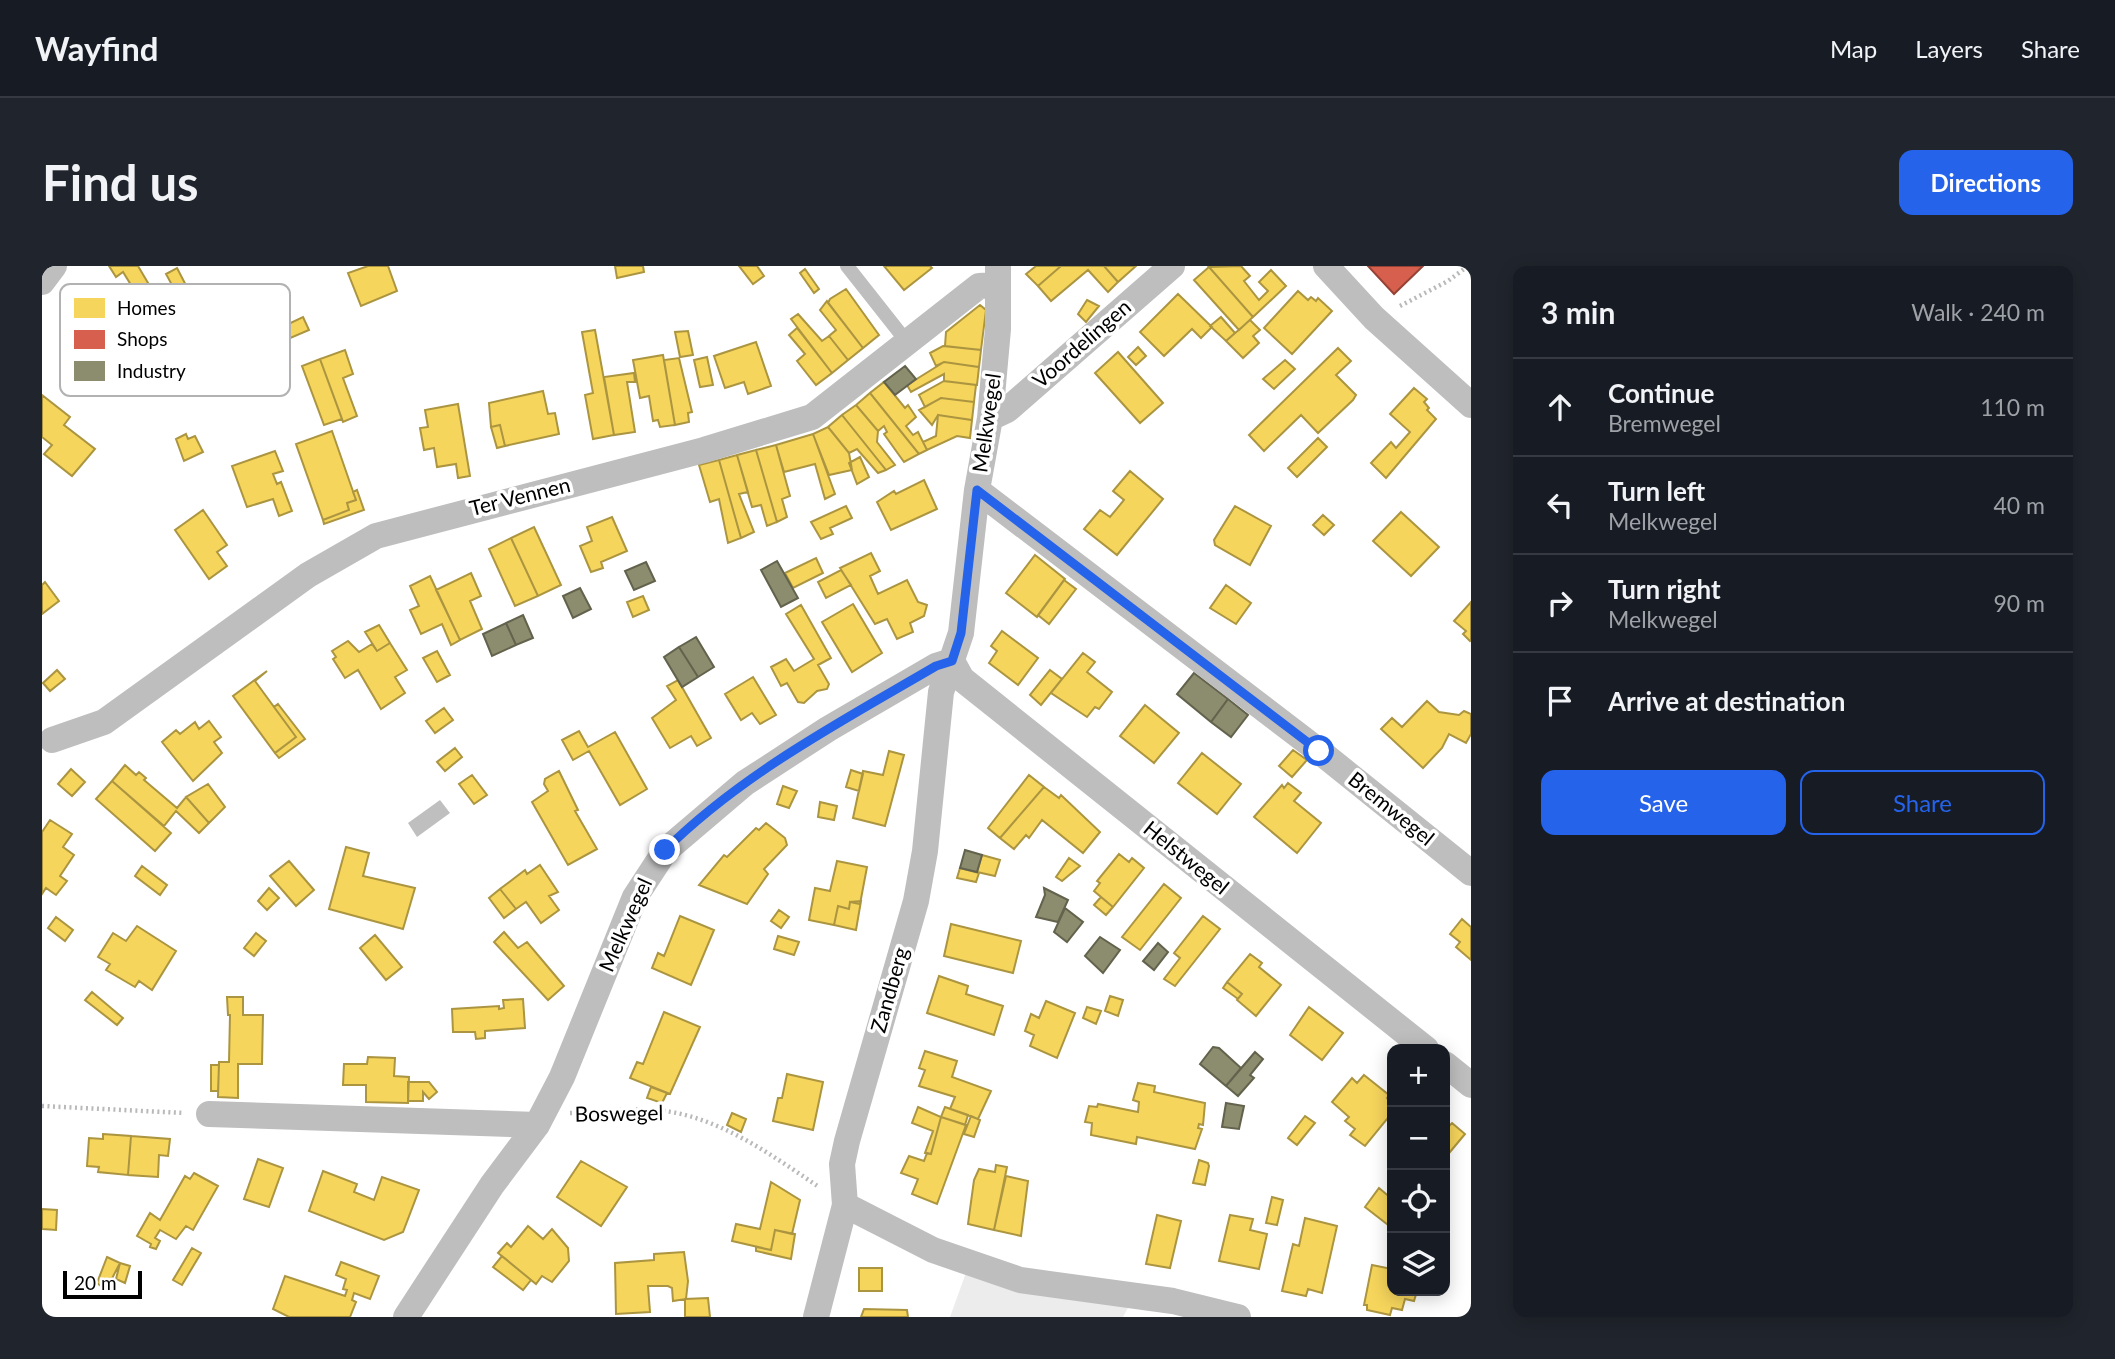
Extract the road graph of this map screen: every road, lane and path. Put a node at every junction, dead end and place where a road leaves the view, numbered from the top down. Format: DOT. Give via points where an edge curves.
graph roads {
  1 [pos="54,266"];
  2 [pos="847,266"];
  3 [pos="1172,266"];
  4 [pos="1326,266"];
  5 [pos="1468,266"];
  6 [pos="998,276"];
  7 [pos="42,282"];
  8 [pos="1374,318"];
  9 [pos="908,342"];
  10 [pos="1471,404"];
  11 [pos="990,418"];
  12 [pos="977,490"];
  13 [pos="952,661"];
  14 [pos="52,740"];
  15 [pos="1471,873"];
  16 [pos="1420,1044"];
  17 [pos="1450,1068"];
  18 [pos="1471,1085"];
  19 [pos="42,1106"];
  20 [pos="209,1114"];
  21 [pos="537,1125"];
  22 [pos="845,1205"];
  23 [pos="406,1317"];
  24 [pos="816,1317"];
  25 [pos="1238,1317"];
  1 -- 7 [label="street"];
  2 -- 9 [label="lane"];
  3 -- 11 [label="street, Voordelingen" via="1007,410"];
  4 -- 8 [label="street"];
  5 -- 8 [label="path"];
  6 -- 9 [label="street, Ter Vennen"];
  6 -- 11 [label="street, Melkwegel"];
  8 -- 10 [label="street"];
  9 -- 14 [label="street, Ter Vennen" via="812,417 376,536 308,575 104,722"];
  11 -- 12 [label="street, Melkwegel"];
  12 -- 13 [label="street, Melkwegel" via="961,633"];
  12 -- 15 [label="street, Bremwegel"];
  13 -- 16 [label="street, Helstwegel" via="962,678"];
  13 -- 21 [label="street, Melkwegel" via="936,666 766,769 665,850 635,897 562,1077"];
  13 -- 22 [label="street, Zandberg" via="941,692 916,901 842,1164"];
  17 -- 18 [label="street"];
  19 -- 20 [label="path"];
  20 -- 21 [label="street"];
  21 -- 22 [label="path, Boswegel" via="570,1113 656,1110 687,1116 756,1144"];
  21 -- 23 [label="street, Melkwegel"];
  22 -- 24 [label="street, Zandberg"];
  22 -- 25 [label="street" via="933,1250 1020,1280 1172,1301"];
}
